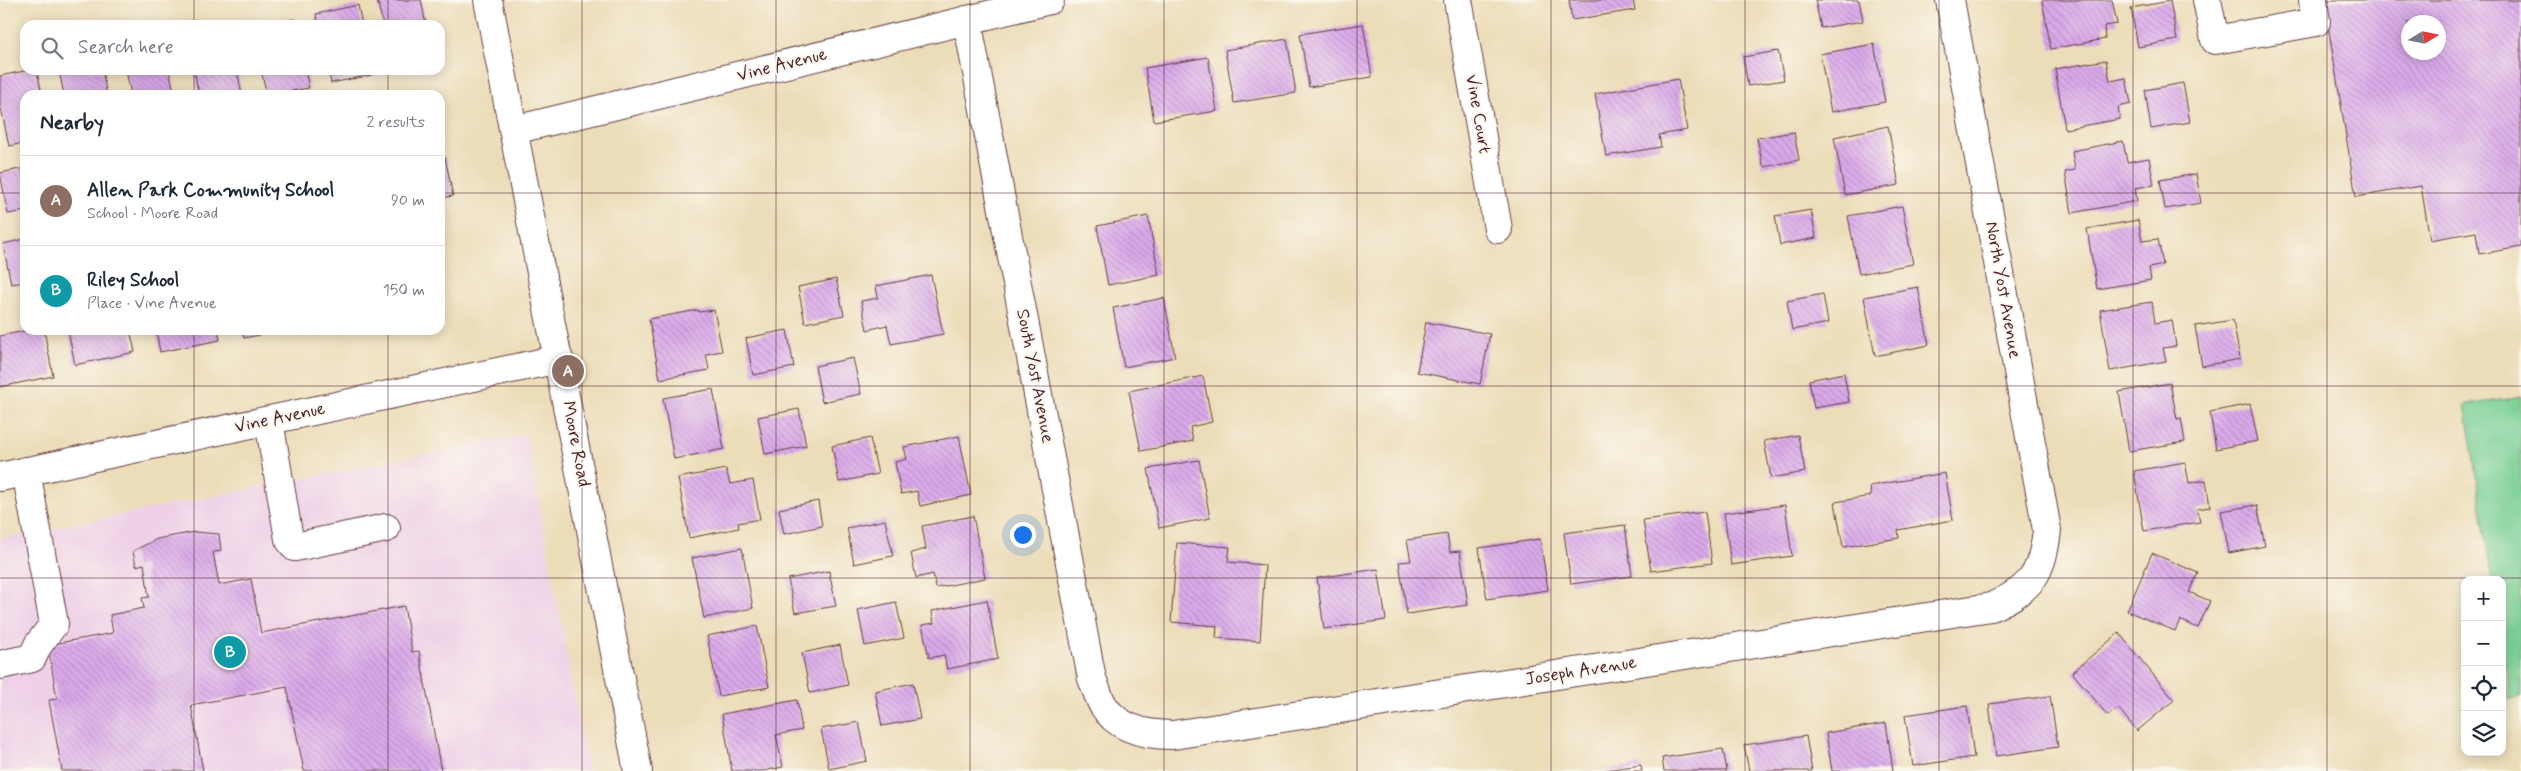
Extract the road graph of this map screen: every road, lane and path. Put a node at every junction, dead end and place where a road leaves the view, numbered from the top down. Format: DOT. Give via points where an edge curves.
graph roads {
  1 [pos="488,0"];
  2 [pos="1050,0"];
  3 [pos="1458,0"];
  4 [pos="1950,0"];
  5 [pos="2207,0"];
  6 [pos="2315,11"];
  7 [pos="967,20"];
  8 [pos="514,130"];
  9 [pos="1498,228"];
  10 [pos="559,360"];
  11 [pos="269,420"];
  12 [pos="13,474"];
  13 [pos="386,528"];
  14 [pos="2033,579"];
  15 [pos="0,665"];
  16 [pos="1122,723"];
  17 [pos="638,771"];
  1 -- 8 [label="street, Moore Road"];
  2 -- 7 [label="street, Vine Avenue"];
  3 -- 9 [label="street, Vine Court"];
  4 -- 14 [label="street, North Yost Avenue" via="2047,530 2044,557"];
  5 -- 6 [label="street" via="2215,40"];
  7 -- 8 [label="street, Vine Avenue"];
  7 -- 16 [label="street, South Yost Avenue" via="1092,679 1103,706"];
  8 -- 10 [label="street, Moore Road"];
  10 -- 11 [label="street, Vine Avenue"];
  10 -- 17 [label="street, Moore Road"];
  11 -- 12 [label="street, Vine Avenue"];
  11 -- 13 [label="street" via="289,539 295,547"];
  12 -- 15 [label="street" via="54,624 32,658"];
  14 -- 16 [label="street, Joseph Avenue" via="2017,595 1991,607 1173,735 1150,736"];
}
